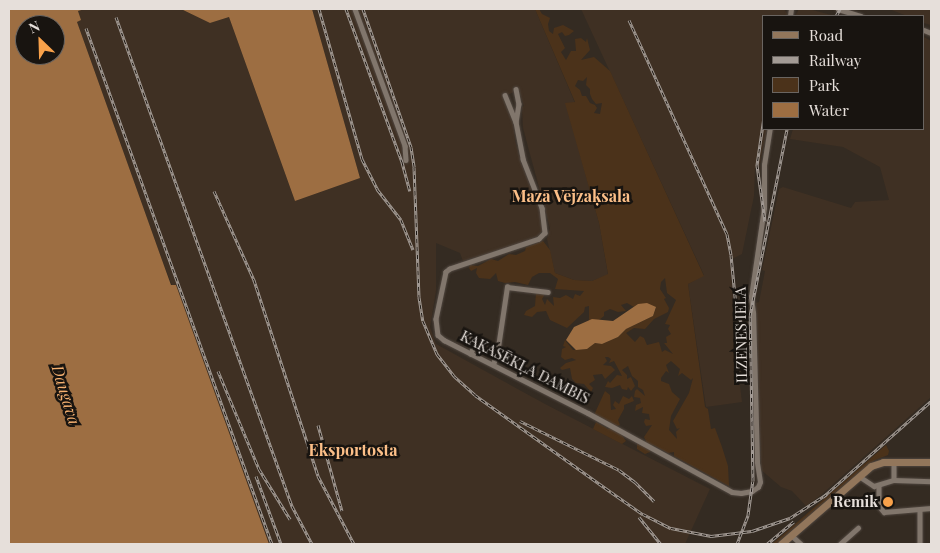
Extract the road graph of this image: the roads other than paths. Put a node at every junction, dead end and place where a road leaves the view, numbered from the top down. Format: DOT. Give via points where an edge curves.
graph roads {
  1 [pos="355,9"];
  2 [pos="838,9"];
  3 [pos="858,15"];
  4 [pos="516,88"];
  5 [pos="505,96"];
  6 [pos="516,122"];
  7 [pos="770,130"];
  8 [pos="406,160"];
  9 [pos="548,292"];
  10 [pos="466,334"];
  11 [pos="471,354"];
  12 [pos="492,365"];
  13 [pos="894,462"];
  14 [pos="931,462"];
  15 [pos="859,476"];
  16 [pos="894,480"];
  17 [pos="931,481"];
  18 [pos="760,482"];
  19 [pos="879,486"];
  20 [pos="931,508"];
  21 [pos="920,510"];
  22 [pos="858,528"];
  23 [pos="791,535"];
  24 [pos="781,544"];
  25 [pos="801,544"];
  26 [pos="840,544"];
  27 [pos="920,544"];
  1 -- 8 [label="street" via="405,146"];
  2 -- 3 [label="street"];
  4 -- 6 [label="street" via="519,104"];
  5 -- 6 [label="street"];
  6 -- 11 [label="street, KAĶASĒKĻA DAMBIS" via="522,152 545,222 545,232 538,239 446,272 436,329 444,340"];
  7 -- 18 [label="street, ILZENES IELA" via="764,165 765,196 750,297"];
  9 -- 12 [label="street" via="507,287"];
  10 -- 11 [label="street" via="476,342"];
  11 -- 12 [label="street, KAĶASĒKĻA DAMBIS"];
  12 -- 18 [label="street, KAĶASĒKĻA DAMBIS" via="732,492 752,491"];
  13 -- 14 [label="street"];
  13 -- 15 [label="street" via="879,463"];
  13 -- 16 [label="street"];
  15 -- 19 [label="street"];
  15 -- 23 [label="street"];
  16 -- 17 [label="street"];
  16 -- 19 [label="street"];
  19 -- 21 [label="street" via="881,511"];
  20 -- 21 [label="street"];
  21 -- 27 [label="street"];
  22 -- 26 [label="street"];
  23 -- 24 [label="street"];
  23 -- 25 [label="street"];
}
